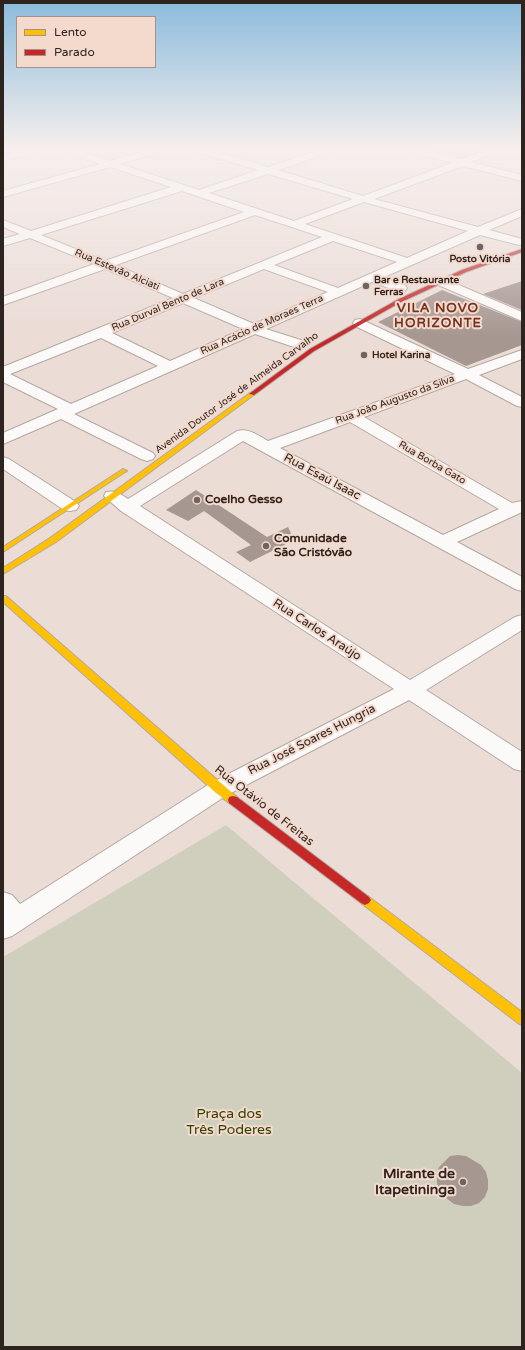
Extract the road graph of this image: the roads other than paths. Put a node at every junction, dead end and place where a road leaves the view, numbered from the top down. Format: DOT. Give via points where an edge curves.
graph roads {
  1 [pos="108,210"];
  2 [pos="253,210"];
  3 [pos="334,210"];
  4 [pos="403,210"];
  5 [pos="256,211"];
  6 [pos="522,212"];
  7 [pos="3,223"];
  8 [pos="296,224"];
  9 [pos="478,231"];
  10 [pos="30,234"];
  11 [pos="333,237"];
  12 [pos="3,243"];
  13 [pos="521,244"];
  14 [pos="408,262"];
  15 [pos="106,264"];
  16 [pos="263,265"];
  17 [pos="371,278"];
  18 [pos="434,279"];
  19 [pos="404,287"];
  20 [pos="338,292"];
  21 [pos="389,294"];
  22 [pos="181,298"];
  23 [pos="3,301"];
  24 [pos="522,317"];
  25 [pos="360,323"];
  26 [pos="254,329"];
  27 [pos="102,333"];
  28 [pos="297,345"];
  29 [pos="522,354"];
  30 [pos="170,366"];
  31 [pos="3,372"];
  32 [pos="467,374"];
  33 [pos="3,376"];
  34 [pos="522,403"];
  35 [pos="65,412"];
  36 [pos="351,416"];
  37 [pos="3,439"];
  38 [pos="268,447"];
  39 [pos="144,458"];
  40 [pos="3,462"];
  41 [pos="120,502"];
  42 [pos="70,506"];
  43 [pos="517,508"];
  44 [pos="443,542"];
  45 [pos="3,550"];
  46 [pos="3,572"];
  47 [pos="522,585"];
  48 [pos="3,598"];
  49 [pos="522,621"];
  50 [pos="410,690"];
  51 [pos="522,763"];
  52 [pos="219,789"];
  53 [pos="8,917"];
  54 [pos="522,1019"];
  1 -- 10 [label="street"];
  2 -- 5 [label="street"];
  3 -- 8 [label="street"];
  4 -- 9 [label="street"];
  5 -- 8 [label="street"];
  5 -- 15 [label="street"];
  6 -- 9 [label="street, Rua Acácio de Moraes Terra"];
  7 -- 10 [label="street, Rua Estevão Alciati"];
  8 -- 11 [label="street"];
  9 -- 13 [label="street"];
  9 -- 14 [label="street, Rua Acácio de Moraes Terra"];
  10 -- 12 [label="street"];
  10 -- 15 [label="street, Rua Estevão Alciati"];
  11 -- 14 [label="street"];
  11 -- 16 [label="street, Rua Durval Bento de Lara"];
  13 -- 18 [label="main road, Avenida Doutor José de Almeida Carvalho"];
  14 -- 17 [label="street, Rua Acácio de Moraes Terra"];
  15 -- 22 [label="street, Rua Estevão Alciati"];
  15 -- 23 [label="street"];
  16 -- 20 [label="street"];
  16 -- 22 [label="street, Rua Durval Bento de Lara"];
  17 -- 19 [label="street"];
  17 -- 20 [label="street, Rua Acácio de Moraes Terra"];
  18 -- 24 [label="street"];
  18 -- 25 [label="main road, Avenida Doutor José de Almeida Carvalho"];
  19 -- 21 [label="main road"];
  20 -- 26 [label="street, Rua Acácio de Moraes Terra"];
  22 -- 26 [label="street, Rua Estevão Alciati"];
  22 -- 27 [label="street, Rua Durval Bento de Lara"];
  25 -- 32 [label="street"];
  25 -- 41 [label="main road, Avenida Doutor José de Almeida Carvalho" via="312,350"];
  26 -- 28 [label="street, Rua Estevão Alciati"];
  26 -- 30 [label="street, Rua Acácio de Moraes Terra"];
  27 -- 30 [label="street"];
  27 -- 31 [label="street, Rua Durval Bento de Lara"];
  29 -- 32 [label="street, Rua João Augusto da Silva"];
  30 -- 35 [label="street, Rua Acácio de Moraes Terra"];
  32 -- 34 [label="street"];
  32 -- 36 [label="street, Rua João Augusto da Silva"];
  33 -- 35 [label="street"];
  35 -- 37 [label="street, Rua Acácio de Moraes Terra"];
  35 -- 39 [label="street"];
  36 -- 38 [label="street, Rua João Augusto da Silva"];
  36 -- 43 [label="street, Rua Borba Gato"];
  38 -- 41 [label="street, Rua Esaú Isaac" via="243,434"];
  38 -- 44 [label="street, Rua Esaú Isaac"];
  39 -- 42 [label="main road"];
  40 -- 42 [label="street"];
  41 -- 46 [label="main road, Avenida Doutor José de Almeida Carvalho"];
  41 -- 50 [label="street, Rua Carlos Araújo"];
  42 -- 45 [label="main road"];
  43 -- 44 [label="street"];
  44 -- 47 [label="street, Rua Esaú Isaac"];
  48 -- 52 [label="main road, Rua Otávio de Freitas"];
  49 -- 50 [label="street, Rua José Soares Hungria"];
  50 -- 51 [label="street, Rua Carlos Araújo"];
  50 -- 52 [label="street, Rua José Soares Hungria"];
  52 -- 53 [label="street, Rua José Soares Hungria"];
  52 -- 54 [label="main road, Rua Otávio de Freitas"];
}
